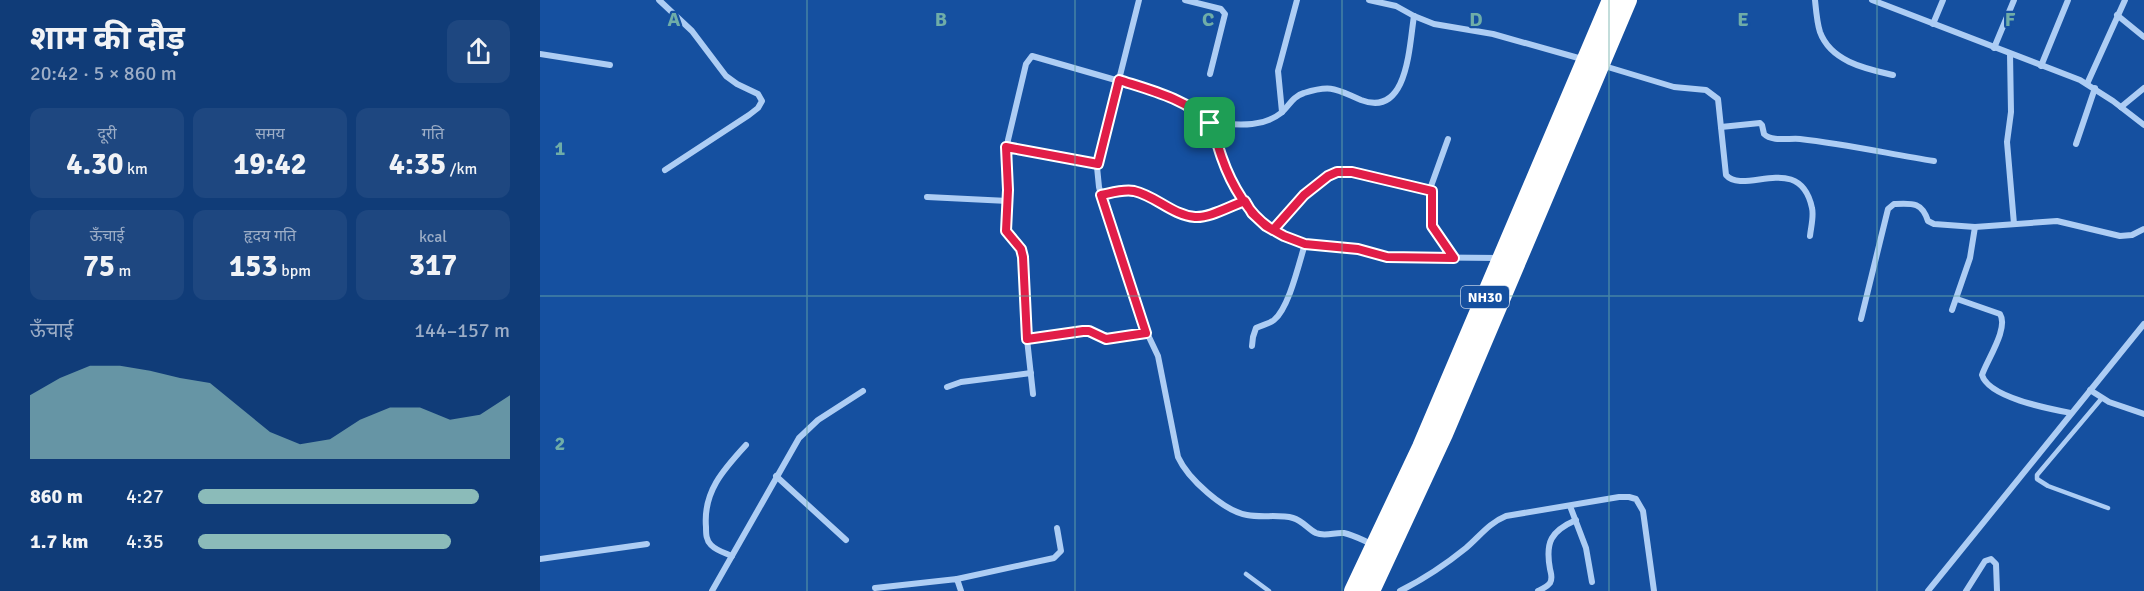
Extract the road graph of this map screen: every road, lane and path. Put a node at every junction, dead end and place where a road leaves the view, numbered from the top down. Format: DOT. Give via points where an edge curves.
graph roads {
  1 [pos="659,0"];
  2 [pos="1139,0"];
  3 [pos="1185,0"];
  4 [pos="1297,0"];
  5 [pos="1369,0"];
  6 [pos="1611,0"];
  7 [pos="1628,0"];
  8 [pos="1815,0"];
  9 [pos="1872,0"];
  10 [pos="1943,0"];
  11 [pos="2014,0"];
  12 [pos="2068,0"];
  13 [pos="2125,0"];
  14 [pos="2117,15"];
  15 [pos="1414,16"];
  16 [pos="1933,24"];
  17 [pos="2144,38"];
  18 [pos="1994,48"];
  19 [pos="540,54"];
  20 [pos="2010,54"];
  21 [pos="1593,63"];
  22 [pos="610,65"];
  23 [pos="2042,66"];
  24 [pos="1210,74"];
  25 [pos="1893,75"];
  26 [pos="1119,80"];
  27 [pos="2087,84"];
  28 [pos="2095,88"];
  29 [pos="2144,88"];
  30 [pos="2121,107"];
  31 [pos="1281,112"];
  32 [pos="1210,123"];
  33 [pos="2144,125"];
  34 [pos="1720,127"];
  35 [pos="1448,138"];
  36 [pos="2076,144"];
  37 [pos="1006,147"];
  38 [pos="1934,161"];
  39 [pos="1098,164"];
  40 [pos="665,170"];
  41 [pos="1430,189"];
  42 [pos="1101,195"];
  43 [pos="927,197"];
  44 [pos="1008,201"];
  45 [pos="1245,201"];
  46 [pos="2014,224"];
  47 [pos="1975,227"];
  48 [pos="2144,229"];
  49 [pos="1273,230"];
  50 [pos="1810,236"];
  51 [pos="1305,244"];
  52 [pos="1454,258"];
  53 [pos="1501,258"];
  54 [pos="1957,298"];
  55 [pos="1952,310"];
  56 [pos="1861,318"];
  57 [pos="2144,324"];
  58 [pos="1146,333"];
  59 [pos="1027,339"];
  60 [pos="1252,346"];
  61 [pos="1031,373"];
  62 [pos="947,387"];
  63 [pos="2090,390"];
  64 [pos="863,392"];
  65 [pos="1033,394"];
  66 [pos="2102,398"];
  67 [pos="2071,413"];
  68 [pos="2144,414"];
  69 [pos="746,446"];
  70 [pos="777,476"];
  71 [pos="1570,506"];
  72 [pos="2108,508"];
  73 [pos="1576,520"];
  74 [pos="1057,528"];
  75 [pos="846,540"];
  76 [pos="647,544"];
  77 [pos="1375,546"];
  78 [pos="732,556"];
  79 [pos="540,559"];
  80 [pos="1246,574"];
  81 [pos="957,579"];
  82 [pos="1592,582"];
  83 [pos="875,588"];
  84 [pos="712,591"];
  85 [pos="961,591"];
  86 [pos="1269,591"];
  87 [pos="1353,591"];
  88 [pos="1371,591"];
  89 [pos="1400,591"];
  90 [pos="1538,591"];
  91 [pos="1654,591"];
  92 [pos="1928,591"];
  93 [pos="1966,591"];
  94 [pos="1997,591"];
  1 -- 40 [label="street" via="692,31 726,76 758,94 762,101 749,115"];
  2 -- 26 [label="street"];
  3 -- 24 [label="street" via="1221,9 1225,14"];
  4 -- 31 [label="street" via="1278,71"];
  5 -- 15 [label="street" via="1396,6"];
  6 -- 21 [label="highway, NH30"];
  7 -- 21 [label="highway, NH30"];
  8 -- 25 [label="street" via="1820,32 1835,53 1854,65"];
  9 -- 16 [label="street"];
  10 -- 16 [label="street"];
  11 -- 18 [label="street"];
  12 -- 23 [label="street"];
  13 -- 14 [label="street"];
  14 -- 17 [label="street"];
  14 -- 27 [label="street"];
  15 -- 21 [label="street"];
  15 -- 31 [label="street" via="1401,85 1392,98 1376,105 1344,91 1324,89 1298,95"];
  16 -- 18 [label="street"];
  18 -- 20 [label="street"];
  19 -- 22 [label="street"];
  20 -- 23 [label="street"];
  20 -- 46 [label="street" via="2007,142"];
  21 -- 34 [label="street" via="1674,87 1706,90 1718,99"];
  21 -- 53 [label="highway, NH30"];
  21 -- 88 [label="highway, NH30" via="1444,434"];
  23 -- 27 [label="street"];
  26 -- 32 [label="street" via="1180,102"];
  26 -- 37 [label="street" via="1032,56 1026,64"];
  26 -- 39 [label="street"];
  27 -- 28 [label="street"];
  28 -- 30 [label="street"];
  28 -- 36 [label="street"];
  29 -- 30 [label="street"];
  30 -- 33 [label="street"];
  31 -- 32 [label="street" via="1249,125"];
  32 -- 45 [label="street" via="1223,161"];
  34 -- 38 [label="street" via="1760,123 1771,139 1815,141"];
  34 -- 50 [label="street" via="1726,175 1730,180 1780,177 1799,185 1812,209"];
  35 -- 41 [label="street"];
  37 -- 39 [label="street"];
  37 -- 44 [label="street"];
  39 -- 42 [label="street"];
  41 -- 49 [label="street" via="1337,172 1304,195"];
  41 -- 52 [label="street" via="1434,194 1432,226"];
  42 -- 45 [label="street" via="1134,191 1194,217"];
  42 -- 58 [label="street"];
  43 -- 44 [label="street"];
  44 -- 59 [label="street" via="1006,231 1023,257"];
  45 -- 49 [label="street" via="1252,213"];
  46 -- 47 [label="street"];
  46 -- 48 [label="street" via="2057,221 2120,236"];
  47 -- 54 [label="street"];
  47 -- 56 [label="street" via="1934,224 1919,205 1890,205"];
  49 -- 51 [label="street"];
  51 -- 52 [label="street" via="1358,249 1387,257"];
  51 -- 60 [label="street" via="1278,315 1256,328"];
  52 -- 53 [label="street"];
  53 -- 77 [label="highway, NH30"];
  54 -- 55 [label="street"];
  54 -- 67 [label="street" via="2002,317 2003,326 1982,375 1985,382 2020,402"];
  57 -- 63 [label="street"];
  58 -- 59 [label="street" via="1106,339 1083,331"];
  58 -- 77 [label="street" via="1162,371 1178,458 1197,483 1238,512 1291,517 1316,533 1342,533"];
  59 -- 61 [label="street"];
  61 -- 62 [label="street"];
  61 -- 65 [label="street"];
  63 -- 66 [label="street"];
  63 -- 67 [label="street"];
  64 -- 70 [label="street" via="808,428"];
  66 -- 68 [label="street"];
  66 -- 72 [label="lane" via="2037,479"];
  67 -- 92 [label="street"];
  69 -- 78 [label="street" via="716,481 706,511 708,541"];
  70 -- 75 [label="street"];
  70 -- 78 [label="street"];
  71 -- 73 [label="street"];
  71 -- 89 [label="street" via="1496,520 1450,560"];
  71 -- 91 [label="street" via="1619,497 1636,499 1643,511"];
  73 -- 82 [label="street"];
  73 -- 90 [label="street" via="1560,527 1552,538 1548,548 1552,578"];
  74 -- 81 [label="street" via="1061,551 1054,558"];
  76 -- 79 [label="street"];
  77 -- 87 [label="highway, NH30"];
  78 -- 84 [label="street"];
  80 -- 86 [label="lane"];
  81 -- 83 [label="street"];
  81 -- 85 [label="street"];
  93 -- 94 [label="street" via="1985,561 1991,559 1996,564"];
}
